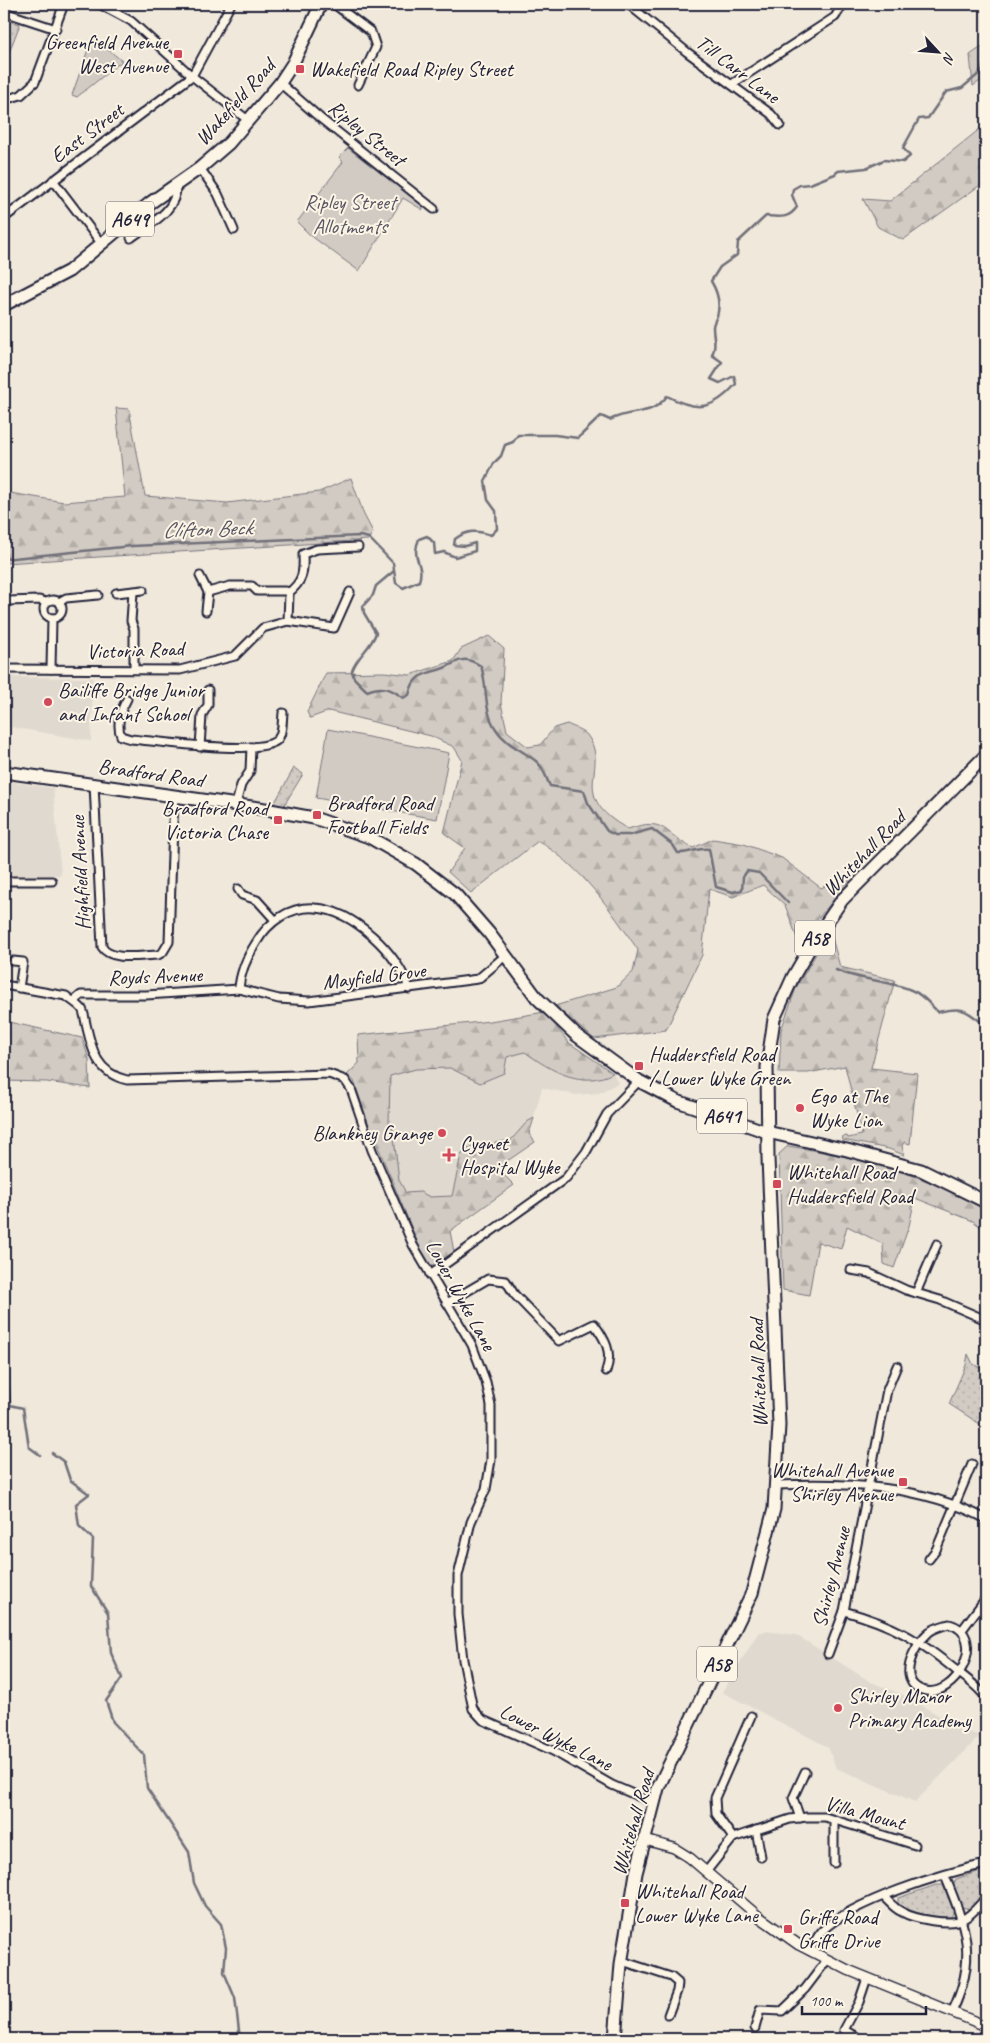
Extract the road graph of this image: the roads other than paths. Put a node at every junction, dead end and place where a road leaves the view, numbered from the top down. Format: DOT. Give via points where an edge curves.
graph roads {
  1 [pos="64,4"];
  2 [pos="99,4"];
  3 [pos="231,4"];
  4 [pos="321,4"];
  5 [pos="334,4"];
  6 [pos="628,4"];
  7 [pos="843,4"];
  8 [pos="4,12"];
  9 [pos="56,29"];
  10 [pos="192,76"];
  11 [pos="280,83"];
  12 [pos="732,84"];
  13 [pos="358,85"];
  14 [pos="4,100"];
  15 [pos="249,121"];
  16 [pos="780,125"];
  17 [pos="200,168"];
  18 [pos="54,180"];
  19 [pos="176,186"];
  20 [pos="434,209"];
  21 [pos="4,218"];
  22 [pos="234,230"];
  23 [pos="131,238"];
  24 [pos="101,243"];
  25 [pos="4,305"];
  26 [pos="358,547"];
  27 [pos="200,576"];
  28 [pos="143,590"];
  29 [pos="133,592"];
  30 [pos="208,592"];
  31 [pos="288,592"];
  32 [pos="350,592"];
  33 [pos="116,593"];
  34 [pos="98,595"];
  35 [pos="7,601"];
  36 [pos="46,602"];
  37 [pos="59,602"];
  38 [pos="206,612"];
  39 [pos="52,618"];
  40 [pos="288,621"];
  41 [pos="4,669"];
  42 [pos="51,669"];
  43 [pos="134,669"];
  44 [pos="208,690"];
  45 [pos="127,699"];
  46 [pos="283,713"];
  47 [pos="200,747"];
  48 [pos="251,747"];
  49 [pos="986,755"];
  50 [pos="4,772"];
  51 [pos="94,784"];
  52 [pos="174,795"];
  53 [pos="236,804"];
  54 [pos="4,881"];
  55 [pos="52,881"];
  56 [pos="238,889"];
  57 [pos="275,920"];
  58 [pos="505,956"];
  59 [pos="13,961"];
  60 [pos="4,985"];
  61 [pos="19,988"];
  62 [pos="239,989"];
  63 [pos="409,989"];
  64 [pos="74,1001"];
  65 [pos="639,1080"];
  66 [pos="767,1132"];
  67 [pos="986,1202"];
  68 [pos="937,1244"];
  69 [pos="850,1270"];
  70 [pos="430,1275"];
  71 [pos="916,1293"];
  72 [pos="447,1304"];
  73 [pos="986,1319"];
  74 [pos="897,1366"];
  75 [pos="606,1371"];
  76 [pos="972,1464"];
  77 [pos="776,1485"];
  78 [pos="869,1487"];
  79 [pos="957,1505"];
  80 [pos="986,1519"];
  81 [pos="929,1559"];
  82 [pos="986,1598"];
  83 [pos="844,1611"];
  84 [pos="962,1630"];
  85 [pos="920,1643"];
  86 [pos="828,1654"];
  87 [pos="960,1674"];
  88 [pos="986,1698"];
  89 [pos="751,1716"];
  90 [pos="805,1772"];
  91 [pos="654,1803"];
  92 [pos="800,1818"];
  93 [pos="834,1820"];
  94 [pos="756,1830"];
  95 [pos="733,1838"];
  96 [pos="645,1840"];
  97 [pos="915,1845"];
  98 [pos="761,1857"];
  99 [pos="834,1863"];
  100 [pos="986,1864"];
  101 [pos="706,1872"];
  102 [pos="945,1876"];
  103 [pos="884,1897"];
  104 [pos="986,1898"];
  105 [pos="963,1920"];
  106 [pos="810,1951"];
  107 [pos="827,1960"];
  108 [pos="622,1961"];
  109 [pos="868,1978"];
  110 [pos="952,2012"];
  111 [pos="668,2015"];
  112 [pos="986,2026"];
  113 [pos="754,2028"];
  114 [pos="615,2039"];
  115 [pos="861,2039"];
  1 -- 9 [label="street"];
  2 -- 10 [label="street" via="131,21"];
  3 -- 10 [label="street"];
  4 -- 11 [label="main road, Wakefield Road / A649"];
  5 -- 13 [label="street" via="371,32 376,46"];
  6 -- 12 [label="street, Till Carr Lane"];
  7 -- 12 [label="street" via="835,18"];
  8 -- 9 [label="street"];
  9 -- 14 [label="street" via="35,82 21,95"];
  10 -- 15 [label="street"];
  10 -- 18 [label="street, East Street"];
  11 -- 15 [label="main road, Wakefield Road / A649"];
  11 -- 20 [label="street, Ripley Street"];
  12 -- 16 [label="street, Till Carr Lane" via="771,114"];
  15 -- 17 [label="main road, Wakefield Road / A649"];
  17 -- 19 [label="main road, Wakefield Road / A649"];
  17 -- 22 [label="street" via="218,194"];
  18 -- 21 [label="street, East Street"];
  18 -- 24 [label="street"];
  19 -- 23 [label="street" via="176,196 170,209"];
  19 -- 24 [label="main road, Wakefield Road / A649"];
  24 -- 25 [label="main road, Wakefield Road / A649" via="69,271"];
  26 -- 31 [label="street" via="317,548 303,554 304,574 297,586"];
  27 -- 30 [label="street"];
  28 -- 29 [label="street"];
  29 -- 33 [label="street"];
  29 -- 43 [label="street"];
  30 -- 31 [label="street" via="230,586 252,586 257,591"];
  30 -- 38 [label="street"];
  31 -- 40 [label="street"];
  32 -- 40 [label="street, Victoria Road" via="334,628"];
  34 -- 37 [label="street" via="66,598"];
  35 -- 36 [label="street"];
  36 -- 37 [label="street" via="54,599"];
  36 -- 39 [label="street" via="44,611"];
  37 -- 39 [label="street" via="61,612"];
  39 -- 42 [label="street"];
  40 -- 43 [label="street, Victoria Road" via="264,628 235,656 180,670"];
  41 -- 42 [label="street, Victoria Road"];
  42 -- 43 [label="street, Victoria Road"];
  44 -- 47 [label="street"];
  45 -- 47 [label="street" via="121,709 118,729 121,736"];
  46 -- 48 [label="street" via="279,738 273,743"];
  47 -- 48 [label="street"];
  48 -- 53 [label="street" via="250,771 241,785"];
  49 -- 66 [label="main road, Whitehall Road / A58" via="842,900 810,946 774,1019 767,1067"];
  50 -- 51 [label="main road, Bradford Road / A641"];
  51 -- 52 [label="main road, Bradford Road / A641"];
  51 -- 52 [label="street, Highfield Avenue" via="102,947 116,955 158,955 169,942"];
  52 -- 53 [label="main road, Bradford Road / A641"];
  53 -- 58 [label="main road, Bradford Road / A641" via="314,818 370,837 416,864 455,894 489,932"];
  54 -- 55 [label="street"];
  56 -- 57 [label="street" via="242,895 257,900"];
  57 -- 62 [label="street" via="251,951 240,976"];
  57 -- 63 [label="street" via="290,911 315,908 340,914 386,948"];
  58 -- 63 [label="street, Mayfield Grove" via="478,979"];
  58 -- 65 [label="main road, Bradford Road / A641" via="537,998 576,1035"];
  59 -- 61 [label="street" via="26,962"];
  60 -- 61 [label="street"];
  61 -- 64 [label="street" via="66,996"];
  62 -- 63 [label="street, Mayfield Grove" via="278,999 309,1002"];
  62 -- 64 [label="street, Royds Avenue" via="81,995"];
  64 -- 70 [label="street, Lower Wyke Lane" via="82,1009 94,1056 100,1066 117,1078 329,1074 344,1080 352,1089 372,1150 413,1245"];
  65 -- 66 [label="main road, A641" via="677,1101"];
  65 -- 70 [label="street" via="607,1114 586,1152 566,1178"];
  66 -- 67 [label="main road, A641" via="920,1170"];
  66 -- 77 [label="main road, Whitehall Road / A58" via="779,1425"];
  68 -- 71 [label="street"];
  69 -- 71 [label="street" via="869,1273"];
  70 -- 72 [label="street, Lower Wyke Lane"];
  71 -- 73 [label="street"];
  72 -- 75 [label="street" via="488,1279 506,1281 558,1341 594,1324 606,1341 610,1361"];
  72 -- 91 [label="street, Lower Wyke Lane" via="472,1345 491,1404 491,1460 486,1489 471,1522 458,1576 463,1660 473,1709 483,1720 553,1751 612,1785"];
  74 -- 78 [label="street, Shirley Avenue" via="887,1390"];
  76 -- 79 [label="street"];
  77 -- 78 [label="street" via="812,1483"];
  77 -- 91 [label="main road, Whitehall Road / A58" via="766,1547 752,1593 658,1788"];
  78 -- 79 [label="street" via="918,1494"];
  78 -- 83 [label="street, Shirley Avenue"];
  79 -- 80 [label="street"];
  79 -- 81 [label="street"];
  82 -- 84 [label="street"];
  83 -- 85 [label="street" via="895,1628"];
  83 -- 86 [label="street, Shirley Avenue"];
  84 -- 85 [label="street" via="949,1624 928,1632"];
  84 -- 87 [label="street" via="970,1648"];
  85 -- 87 [label="street"];
  85 -- 87 [label="street" via="912,1654 909,1668 912,1684 935,1692"];
  87 -- 88 [label="street"];
  89 -- 95 [label="street" via="715,1798 716,1814"];
  90 -- 92 [label="street" via="793,1798"];
  91 -- 96 [label="main road, Whitehall Road / A58"];
  92 -- 93 [label="street, Villa Mount" via="818,1816"];
  92 -- 94 [label="street, Villa Mount"];
  93 -- 97 [label="street, Villa Mount"];
  93 -- 99 [label="street"];
  94 -- 95 [label="street, Villa Mount"];
  94 -- 98 [label="street"];
  95 -- 101 [label="street"];
  96 -- 101 [label="street" via="674,1848"];
  96 -- 108 [label="main road, Whitehall Road / A58" via="636,1873"];
  100 -- 102 [label="street"];
  101 -- 106 [label="street" via="758,1916"];
  102 -- 103 [label="street"];
  102 -- 105 [label="street"];
  103 -- 105 [label="street" via="910,1916 936,1921"];
  103 -- 106 [label="street" via="835,1921 823,1930"];
  104 -- 105 [label="street"];
  105 -- 110 [label="street" via="968,1944 968,1970"];
  106 -- 107 [label="street"];
  107 -- 109 [label="street"];
  107 -- 113 [label="street" via="805,1990 782,2011 760,2010"];
  108 -- 111 [label="street" via="676,1981 677,1991"];
  108 -- 114 [label="main road, Whitehall Road / A58"];
  109 -- 110 [label="street"];
  109 -- 115 [label="street" via="844,2030"];
  110 -- 112 [label="street"];
}
